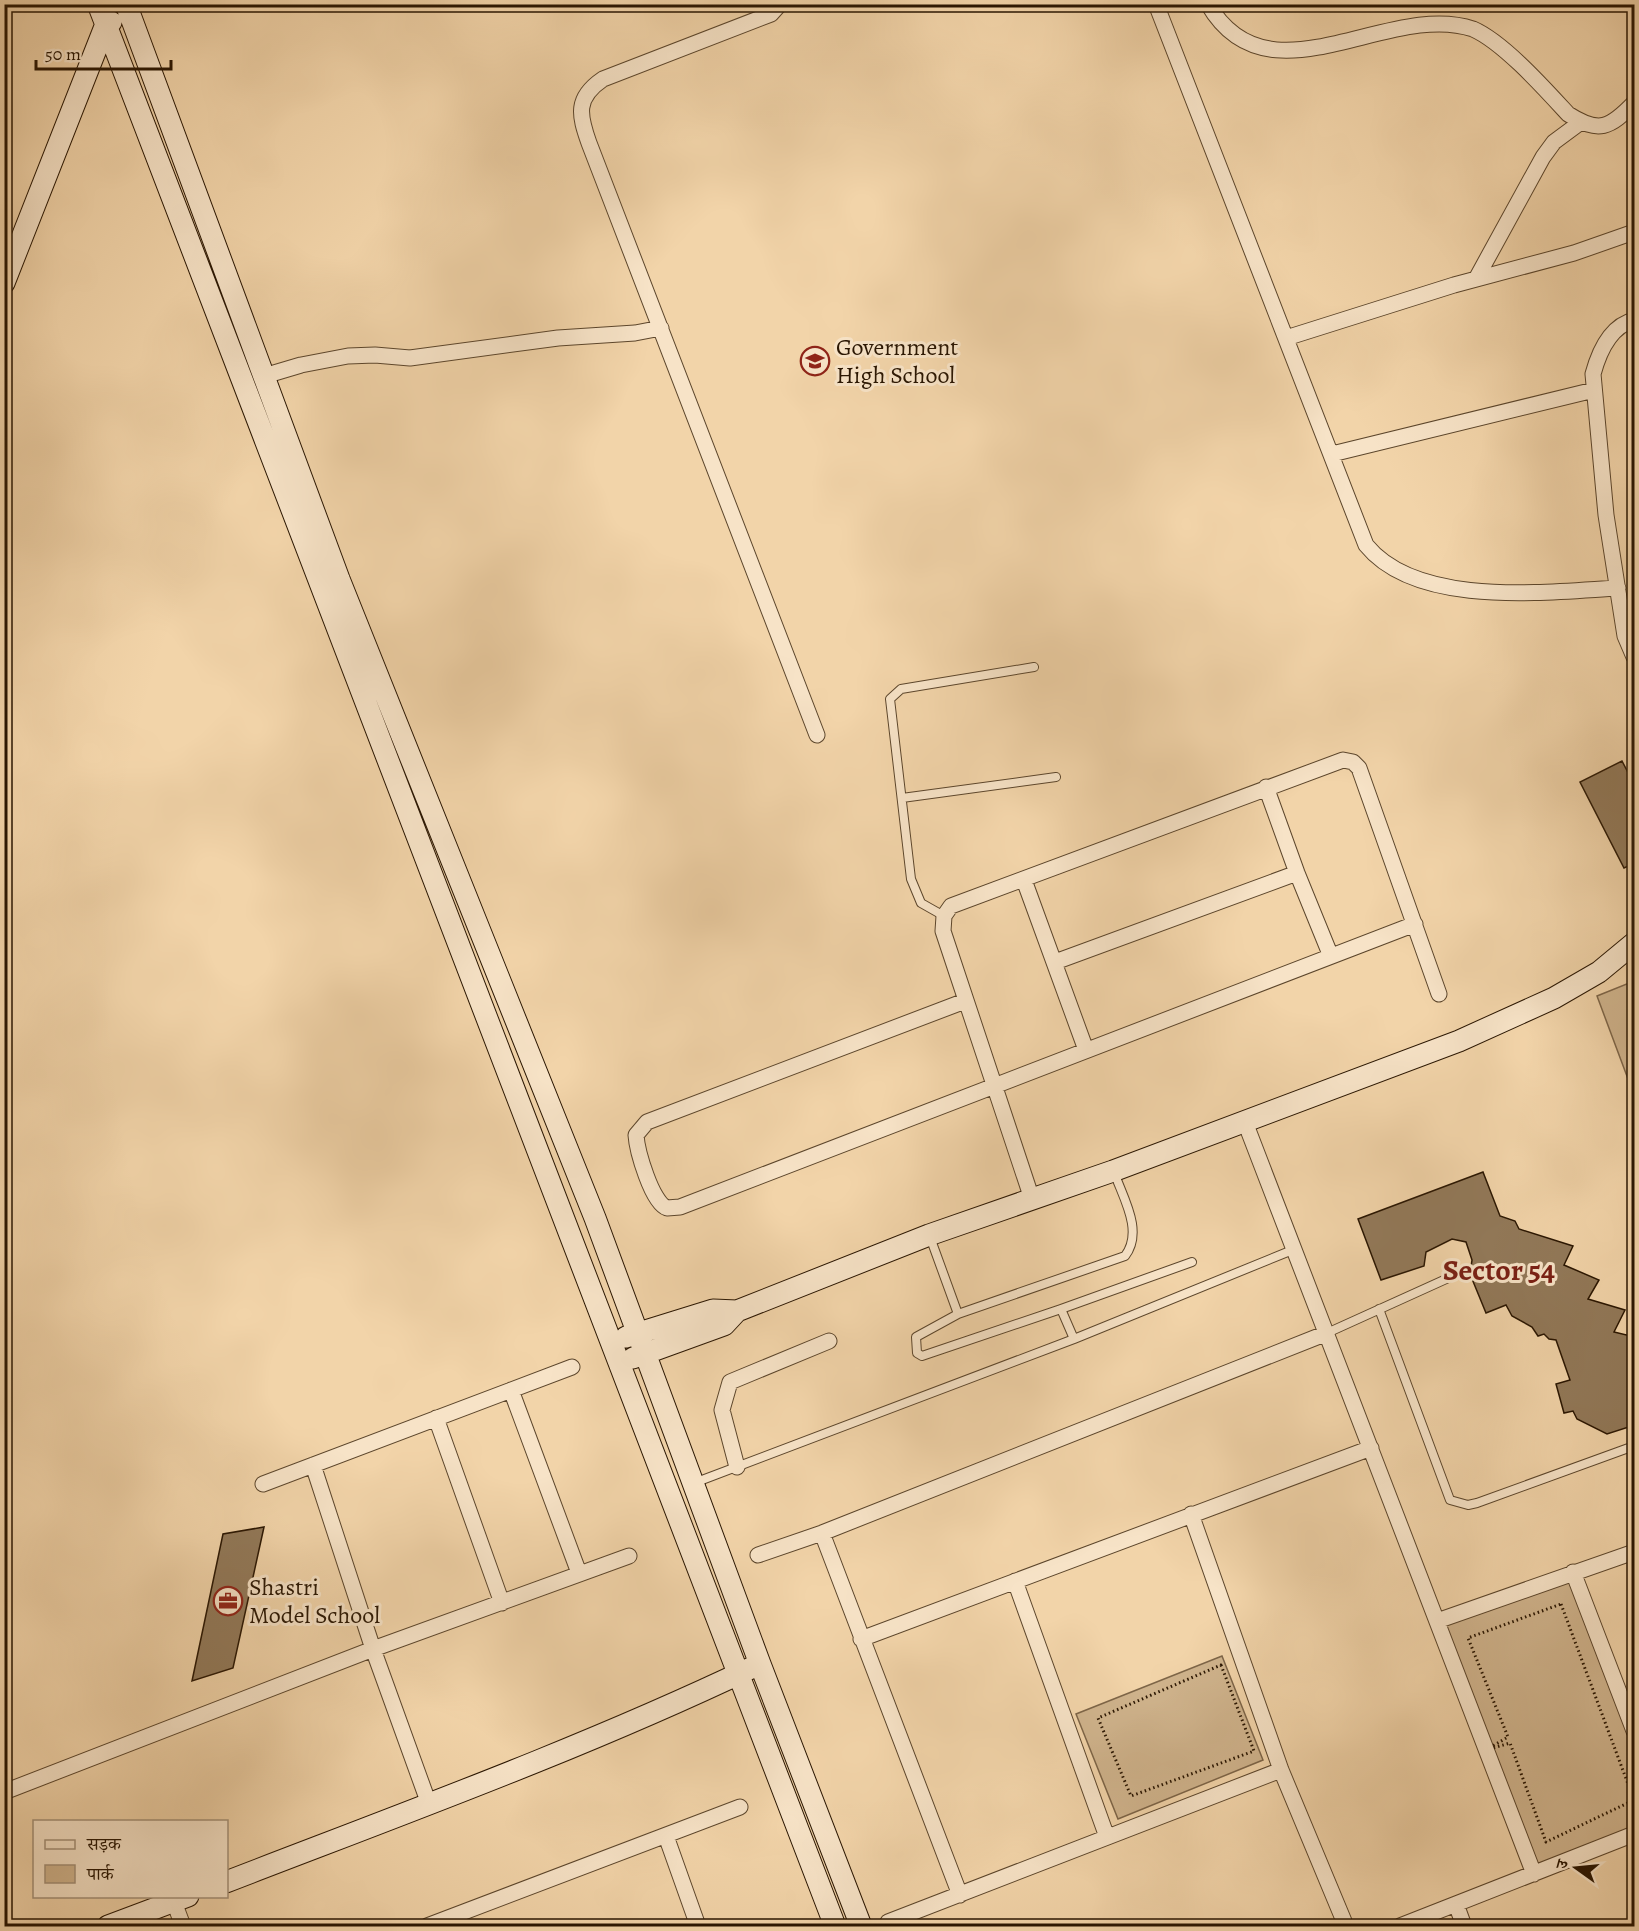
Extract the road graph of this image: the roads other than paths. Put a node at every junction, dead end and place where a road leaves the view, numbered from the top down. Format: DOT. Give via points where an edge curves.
graph roads {
  1 [pos="780,4"];
  2 [pos="1156,4"];
  3 [pos="1208,4"];
  4 [pos="127,9"];
  5 [pos="102,14"];
  6 [pos="1635,103"];
  7 [pos="1581,122"];
  8 [pos="1635,232"];
  9 [pos="1476,279"];
  10 [pos="4,283"];
  11 [pos="1635,320"];
  12 [pos="661,328"];
  13 [pos="1286,338"];
  14 [pos="264,376"];
  15 [pos="1594,390"];
  16 [pos="1332,454"];
  17 [pos="1618,588"];
  18 [pos="1633,651"];
  19 [pos="1034,667"];
  20 [pos="817,735"];
  21 [pos="1056,777"];
  22 [pos="1266,787"];
  23 [pos="902,798"];
  24 [pos="1297,873"];
  25 [pos="1024,879"];
  26 [pos="944,916"];
  27 [pos="1415,924"];
  28 [pos="1635,943"];
  29 [pos="1330,954"];
  30 [pos="1055,962"];
  31 [pos="1439,994"];
  32 [pos="965,1001"];
  33 [pos="1086,1050"];
  34 [pos="995,1086"];
  35 [pos="1245,1122"];
  36 [pos="1113,1171"];
  37 [pos="1032,1199"];
  38 [pos="929,1235"];
  39 [pos="1295,1249"];
  40 [pos="1192,1262"];
  41 [pos="1466,1270"];
  42 [pos="1061,1309"];
  43 [pos="1379,1309"];
  44 [pos="737,1311"];
  45 [pos="958,1314"];
  46 [pos="639,1333"];
  47 [pos="1328,1333"];
  48 [pos="1074,1339"];
  49 [pos="829,1341"];
  50 [pos="612,1342"];
  51 [pos="646,1354"];
  52 [pos="619,1363"];
  53 [pos="572,1367"];
  54 [pos="511,1390"];
  55 [pos="436,1418"];
  56 [pos="1635,1446"];
  57 [pos="1371,1448"];
  58 [pos="313,1465"];
  59 [pos="737,1467"];
  60 [pos="693,1483"];
  61 [pos="263,1484"];
  62 [pos="1191,1514"];
  63 [pos="822,1533"];
  64 [pos="1635,1552"];
  65 [pos="758,1555"];
  66 [pos="628,1556"];
  67 [pos="1573,1572"];
  68 [pos="579,1573"];
  69 [pos="1015,1581"];
  70 [pos="502,1603"];
  71 [pos="1437,1621"];
  72 [pos="861,1639"];
  73 [pos="373,1649"];
  74 [pos="760,1664"];
  75 [pos="739,1674"];
  76 [pos="1635,1731"];
  77 [pos="1281,1770"];
  78 [pos="4,1792"];
  79 [pos="429,1804"];
  80 [pos="740,1807"];
  81 [pos="1635,1834"];
  82 [pos="666,1836"];
  83 [pos="1107,1837"];
  84 [pos="1534,1874"];
  85 [pos="228,1881"];
  86 [pos="960,1895"];
  87 [pos="181,1899"];
  88 [pos="1456,1904"];
  89 [pos="888,1922"];
  90 [pos="108,1926"];
  91 [pos="183,1926"];
  92 [pos="427,1926"];
  93 [pos="698,1926"];
  94 [pos="835,1926"];
  95 [pos="861,1926"];
  96 [pos="1346,1926"];
  97 [pos="1400,1926"];
  98 [pos="1464,1926"];
  1 -- 12 [label="street" via="771,14 603,79 583,99 586,135"];
  2 -- 13 [label="street"];
  3 -- 7 [label="street" via="1216,19 1237,37 1249,45 1274,50 1434,21 1465,26 1488,37"];
  4 -- 5 [label="main road"];
  4 -- 14 [label="main road"];
  5 -- 10 [label="main road"];
  5 -- 50 [label="main road"];
  6 -- 7 [label="street" via="1607,125 1595,128"];
  7 -- 9 [label="street" via="1554,142 1543,157"];
  8 -- 9 [label="street"];
  9 -- 13 [label="street"];
  11 -- 15 [label="street" via="1619,327 1598,355"];
  12 -- 14 [label="street" via="410,358 348,356 301,364"];
  12 -- 20 [label="street"];
  13 -- 16 [label="street"];
  14 -- 46 [label="main road" via="339,579"];
  15 -- 16 [label="street"];
  15 -- 17 [label="street" via="1606,515"];
  16 -- 17 [label="street" via="1366,545 1385,564 1403,574 1441,585 1514,594"];
  17 -- 18 [label="street" via="1625,636"];
  19 -- 23 [label="lane" via="901,689 891,699"];
  21 -- 23 [label="lane"];
  22 -- 24 [label="street"];
  22 -- 25 [label="street"];
  22 -- 27 [label="street" via="1329,763 1353,762 1359,768"];
  23 -- 26 [label="lane" via="915,892 921,903"];
  24 -- 29 [label="street"];
  24 -- 30 [label="street"];
  25 -- 26 [label="street" via="951,906"];
  25 -- 30 [label="street"];
  26 -- 32 [label="street" via="943,931"];
  27 -- 29 [label="street"];
  27 -- 31 [label="street"];
  28 -- 35 [label="main road" via="1599,972 1554,998 1459,1041"];
  29 -- 33 [label="street"];
  30 -- 33 [label="street"];
  32 -- 34 [label="street"];
  32 -- 34 [label="street" via="647,1122 636,1135 637,1149 663,1206 680,1208"];
  33 -- 34 [label="street"];
  34 -- 37 [label="street"];
  35 -- 36 [label="main road"];
  35 -- 39 [label="street"];
  36 -- 37 [label="main road"];
  36 -- 45 [label="lane" via="1133,1228 1131,1248 1125,1256"];
  37 -- 38 [label="main road"];
  38 -- 44 [label="main road"];
  38 -- 45 [label="lane"];
  39 -- 47 [label="street"];
  39 -- 48 [label="lane"];
  40 -- 42 [label="lane"];
  41 -- 43 [label="lane"];
  42 -- 45 [label="lane" via="930,1355 917,1353 916,1337"];
  42 -- 48 [label="lane"];
  43 -- 47 [label="lane"];
  43 -- 56 [label="lane" via="1450,1500 1468,1506"];
  44 -- 46 [label="main road" via="712,1310"];
  44 -- 51 [label="main road" via="724,1325"];
  46 -- 50 [label="main road"];
  46 -- 51 [label="main road"];
  47 -- 57 [label="street"];
  47 -- 63 [label="street"];
  48 -- 59 [label="lane"];
  49 -- 59 [label="street" via="730,1382 722,1410"];
  50 -- 52 [label="main road"];
  51 -- 52 [label="main road"];
  51 -- 60 [label="main road"];
  52 -- 75 [label="main road"];
  53 -- 54 [label="street"];
  54 -- 55 [label="street"];
  54 -- 68 [label="street"];
  55 -- 58 [label="street"];
  55 -- 70 [label="street"];
  57 -- 62 [label="street"];
  57 -- 71 [label="street"];
  58 -- 61 [label="street"];
  58 -- 73 [label="street"];
  59 -- 60 [label="lane"];
  60 -- 74 [label="main road"];
  62 -- 69 [label="street"];
  62 -- 77 [label="street"];
  63 -- 65 [label="street"];
  63 -- 72 [label="street"];
  64 -- 67 [label="street"];
  66 -- 68 [label="street"];
  67 -- 71 [label="street"];
  67 -- 76 [label="street"];
  68 -- 70 [label="street"];
  69 -- 72 [label="street"];
  69 -- 83 [label="street"];
  70 -- 73 [label="street"];
  71 -- 84 [label="street"];
  72 -- 86 [label="street"];
  73 -- 78 [label="street"];
  73 -- 79 [label="street"];
  74 -- 75 [label="main road"];
  74 -- 95 [label="main road"];
  75 -- 79 [label="main road"];
  75 -- 94 [label="main road"];
  77 -- 83 [label="street"];
  77 -- 96 [label="street"];
  79 -- 85 [label="main road"];
  80 -- 82 [label="street"];
  81 -- 84 [label="street"];
  82 -- 92 [label="street"];
  82 -- 93 [label="street"];
  83 -- 86 [label="street"];
  84 -- 88 [label="street"];
  86 -- 89 [label="street"];
  87 -- 90 [label="main road"];
  87 -- 91 [label="street"];
  88 -- 97 [label="street"];
  88 -- 98 [label="street"];
}
